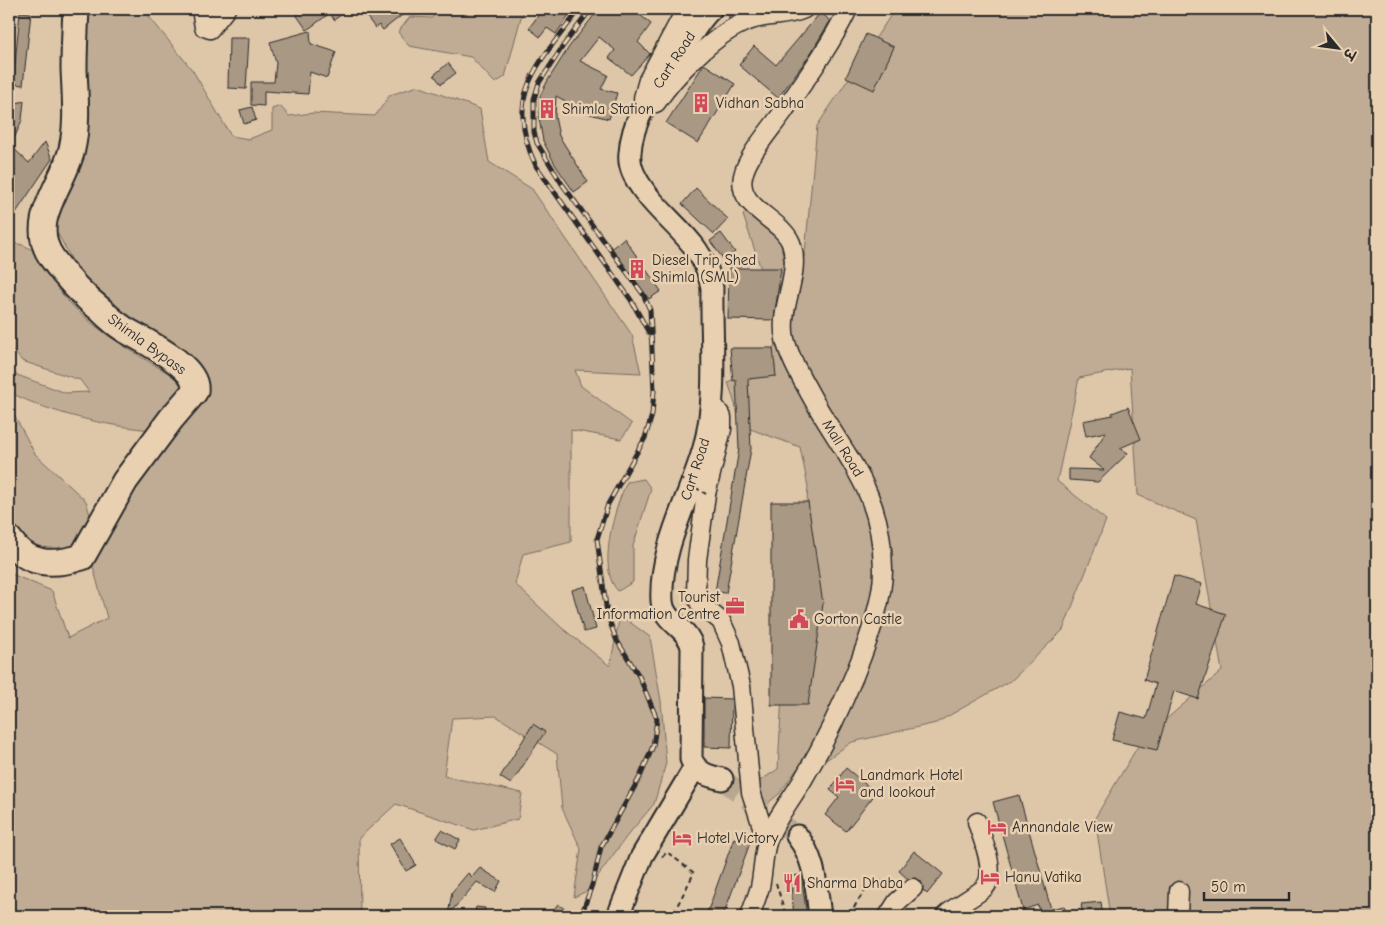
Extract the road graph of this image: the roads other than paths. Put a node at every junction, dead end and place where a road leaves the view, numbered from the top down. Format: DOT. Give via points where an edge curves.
graph roads {
  1 [pos="76,9"];
  2 [pos="201,9"];
  3 [pos="226,9"];
  4 [pos="686,9"];
  5 [pos="711,9"];
  6 [pos="804,9"];
  7 [pos="848,9"];
  8 [pos="642,111"];
  9 [pos="629,154"];
  10 [pos="712,401"];
  11 [pos="9,539"];
  12 [pos="695,767"];
  13 [pos="722,779"];
  14 [pos="978,822"];
  15 [pos="797,836"];
  16 [pos="767,842"];
  17 [pos="914,888"];
  18 [pos="1179,891"];
  19 [pos="892,909"];
  20 [pos="618,916"];
  21 [pos="750,916"];
  22 [pos="820,916"];
  23 [pos="945,916"];
  24 [pos="1178,916"];
  1 -- 11 [label="highway, Shimla Bypass" via="73,140 67,165 43,219 45,248 99,309 122,328 178,363 196,385 194,395 171,419 125,481 82,557 48,562 31,560"];
  2 -- 3 [label="street" via="204,27 210,29"];
  4 -- 8 [label="street" via="648,80"];
  5 -- 8 [label="main road, Cart Road"];
  6 -- 9 [label="street" via="748,21 706,48 659,99 640,128"];
  7 -- 16 [label="street, Mall Road" via="748,164 742,184 751,203 790,241 794,258 784,324 785,340 807,388 872,500 882,538 881,594 857,665 816,757 783,809"];
  8 -- 9 [label="main road, Cart Road"];
  9 -- 10 [label="main road, Cart Road" via="638,181 646,193 695,246 710,275"];
  10 -- 12 [label="main road, Cart Road" via="704,447 671,542 662,595 665,613 688,636 692,647 690,756"];
  10 -- 16 [label="street" via="723,421 706,494 696,595 700,604 722,621 731,643 742,686 751,792"];
  12 -- 13 [label="main road" via="706,775"];
  12 -- 20 [label="main road" via="642,856"];
  14 -- 23 [label="street" via="989,860 989,880 985,888"];
  15 -- 22 [label="main road" via="814,866"];
  16 -- 21 [label="street, Mall Road" via="760,888"];
  17 -- 19 [label="street"];
  18 -- 24 [label="street"];
}
